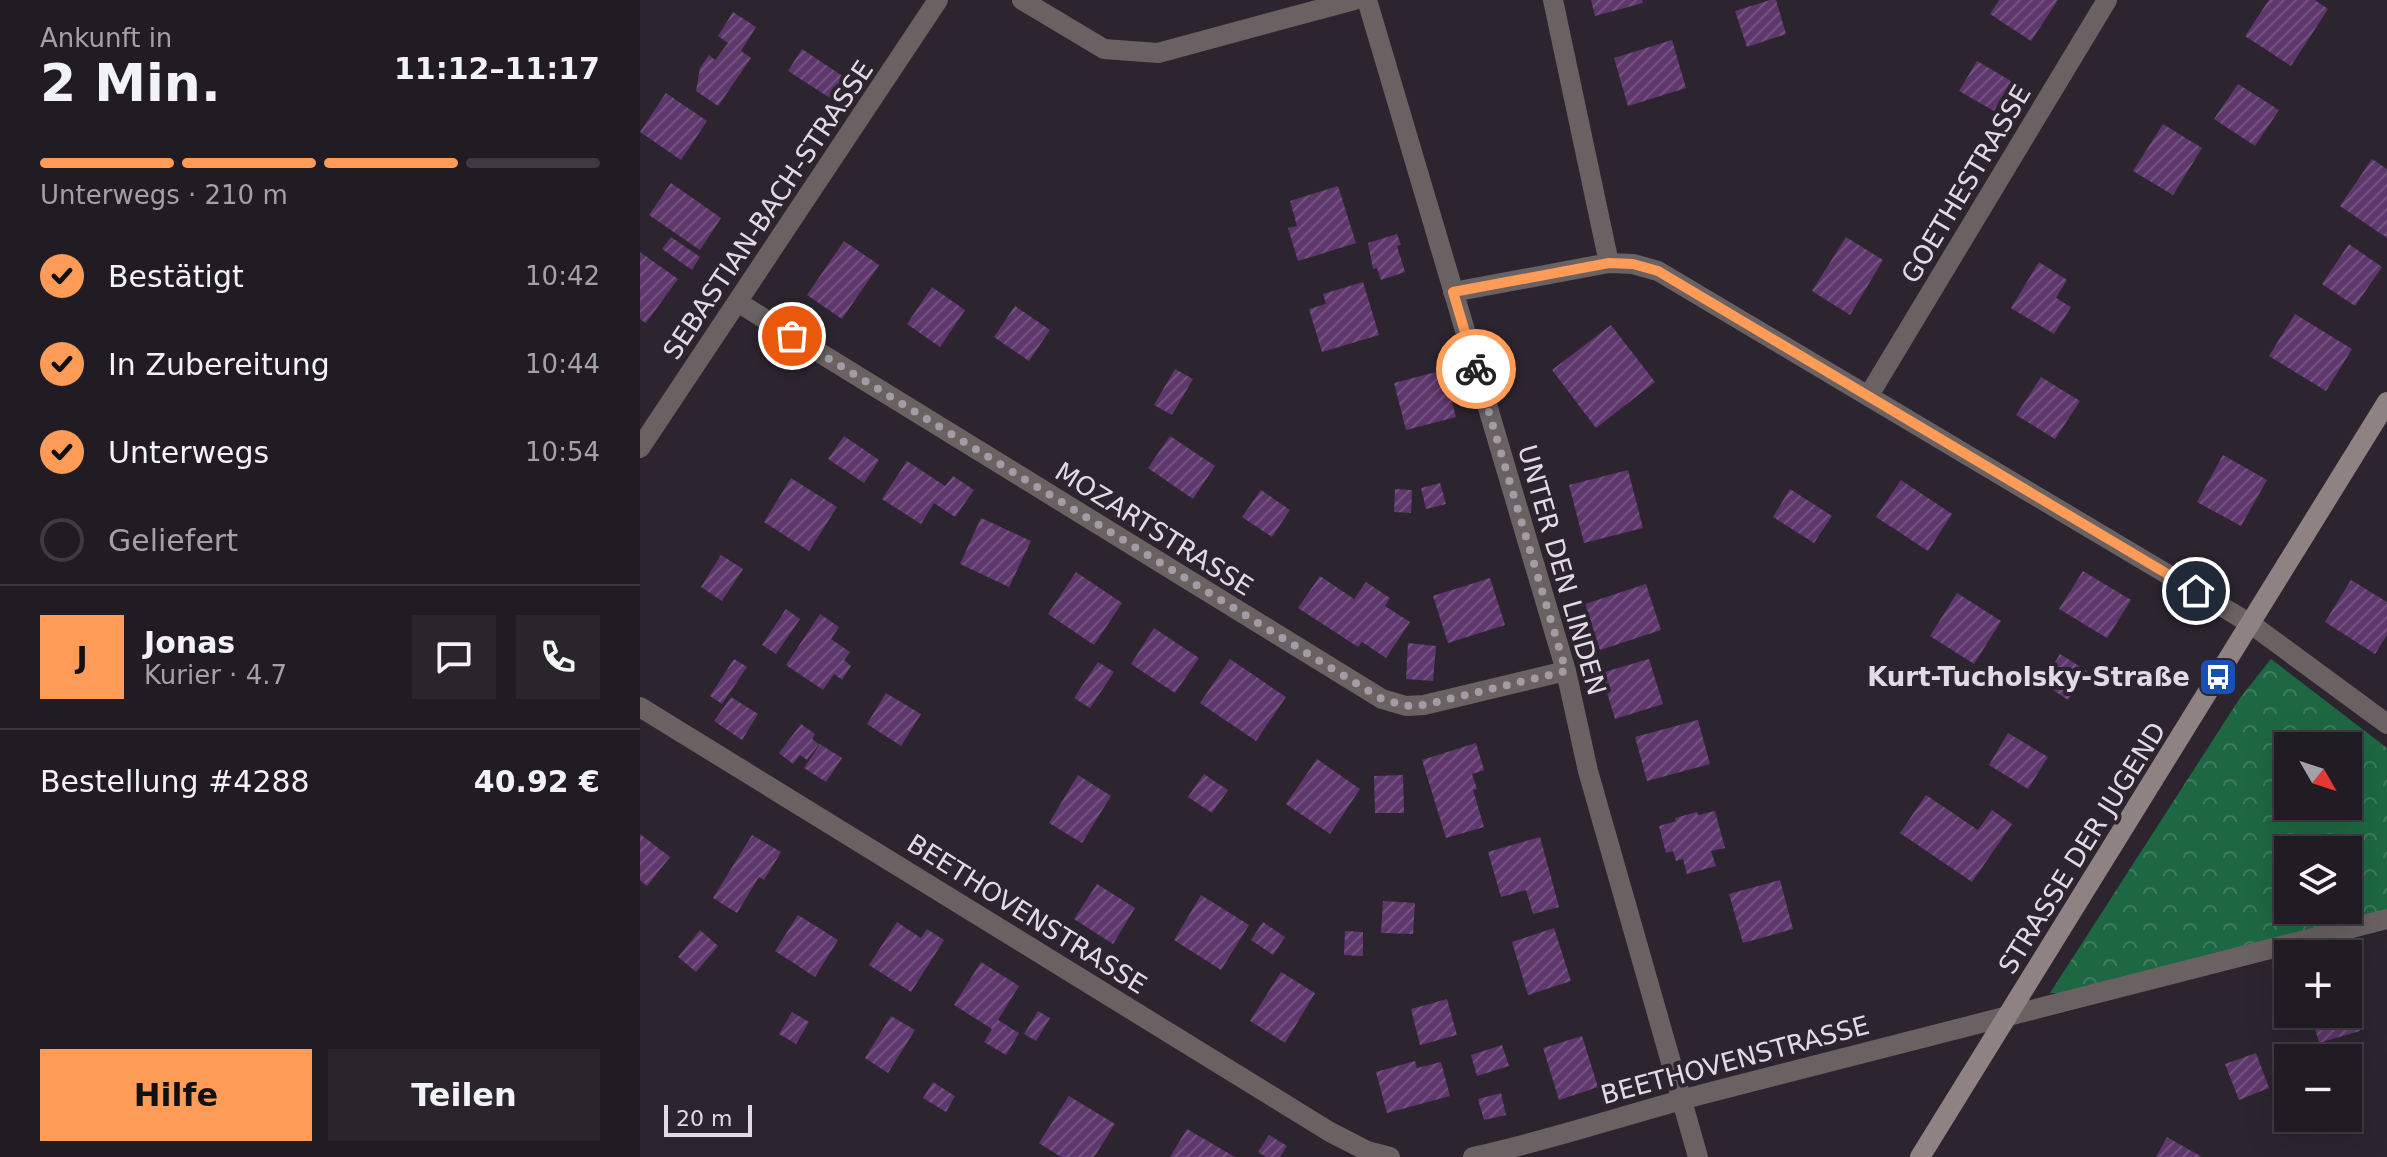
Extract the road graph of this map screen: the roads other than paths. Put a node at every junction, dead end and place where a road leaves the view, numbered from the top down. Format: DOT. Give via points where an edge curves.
graph roads {
  1 [pos="938,0"];
  2 [pos="1022,0"];
  3 [pos="1354,0"];
  4 [pos="1367,0"];
  5 [pos="1553,0"];
  6 [pos="2107,0"];
  7 [pos="1609,263"];
  8 [pos="1453,292"];
  9 [pos="739,303"];
  10 [pos="1869,395"];
  11 [pos="2387,402"];
  12 [pos="640,448"];
  13 [pos="2251,624"];
  14 [pos="1566,671"];
  15 [pos="640,707"];
  16 [pos="2387,724"];
  17 [pos="2387,919"];
  18 [pos="2010,1015"];
  19 [pos="1681,1099"];
  20 [pos="1390,1157"];
  21 [pos="1473,1157"];
  22 [pos="1698,1157"];
  23 [pos="1920,1157"];
  1 -- 9 [label="street, SEBASTIAN-BACH-STRASSE"];
  2 -- 3 [label="street" via="1104,49 1158,53"];
  4 -- 8 [label="street, UNTER DEN LINDEN"];
  5 -- 7 [label="street"];
  6 -- 10 [label="street, GOETHESTRASSE"];
  7 -- 8 [label="street"];
  7 -- 10 [label="street" via="1658,271"];
  8 -- 14 [label="street, UNTER DEN LINDEN"];
  9 -- 12 [label="street, SEBASTIAN-BACH-STRASSE"];
  9 -- 14 [label="street, MOZARTSTRASSE" via="1382,699 1424,705"];
  10 -- 13 [label="street"];
  11 -- 13 [label="street, STRASSE DER JUGEND"];
  13 -- 16 [label="street"];
  13 -- 18 [label="street, STRASSE DER JUGEND"];
  14 -- 19 [label="street, UNTER DEN LINDEN" via="1588,771"];
  15 -- 20 [label="street, BEETHOVENSTRASSE" via="1330,1132"];
  17 -- 18 [label="street, BEETHOVENSTRASSE"];
  18 -- 19 [label="street, BEETHOVENSTRASSE"];
  18 -- 23 [label="street, STRASSE DER JUGEND"];
  19 -- 21 [label="street, BEETHOVENSTRASSE"];
  19 -- 22 [label="street, UNTER DEN LINDEN"];
}
